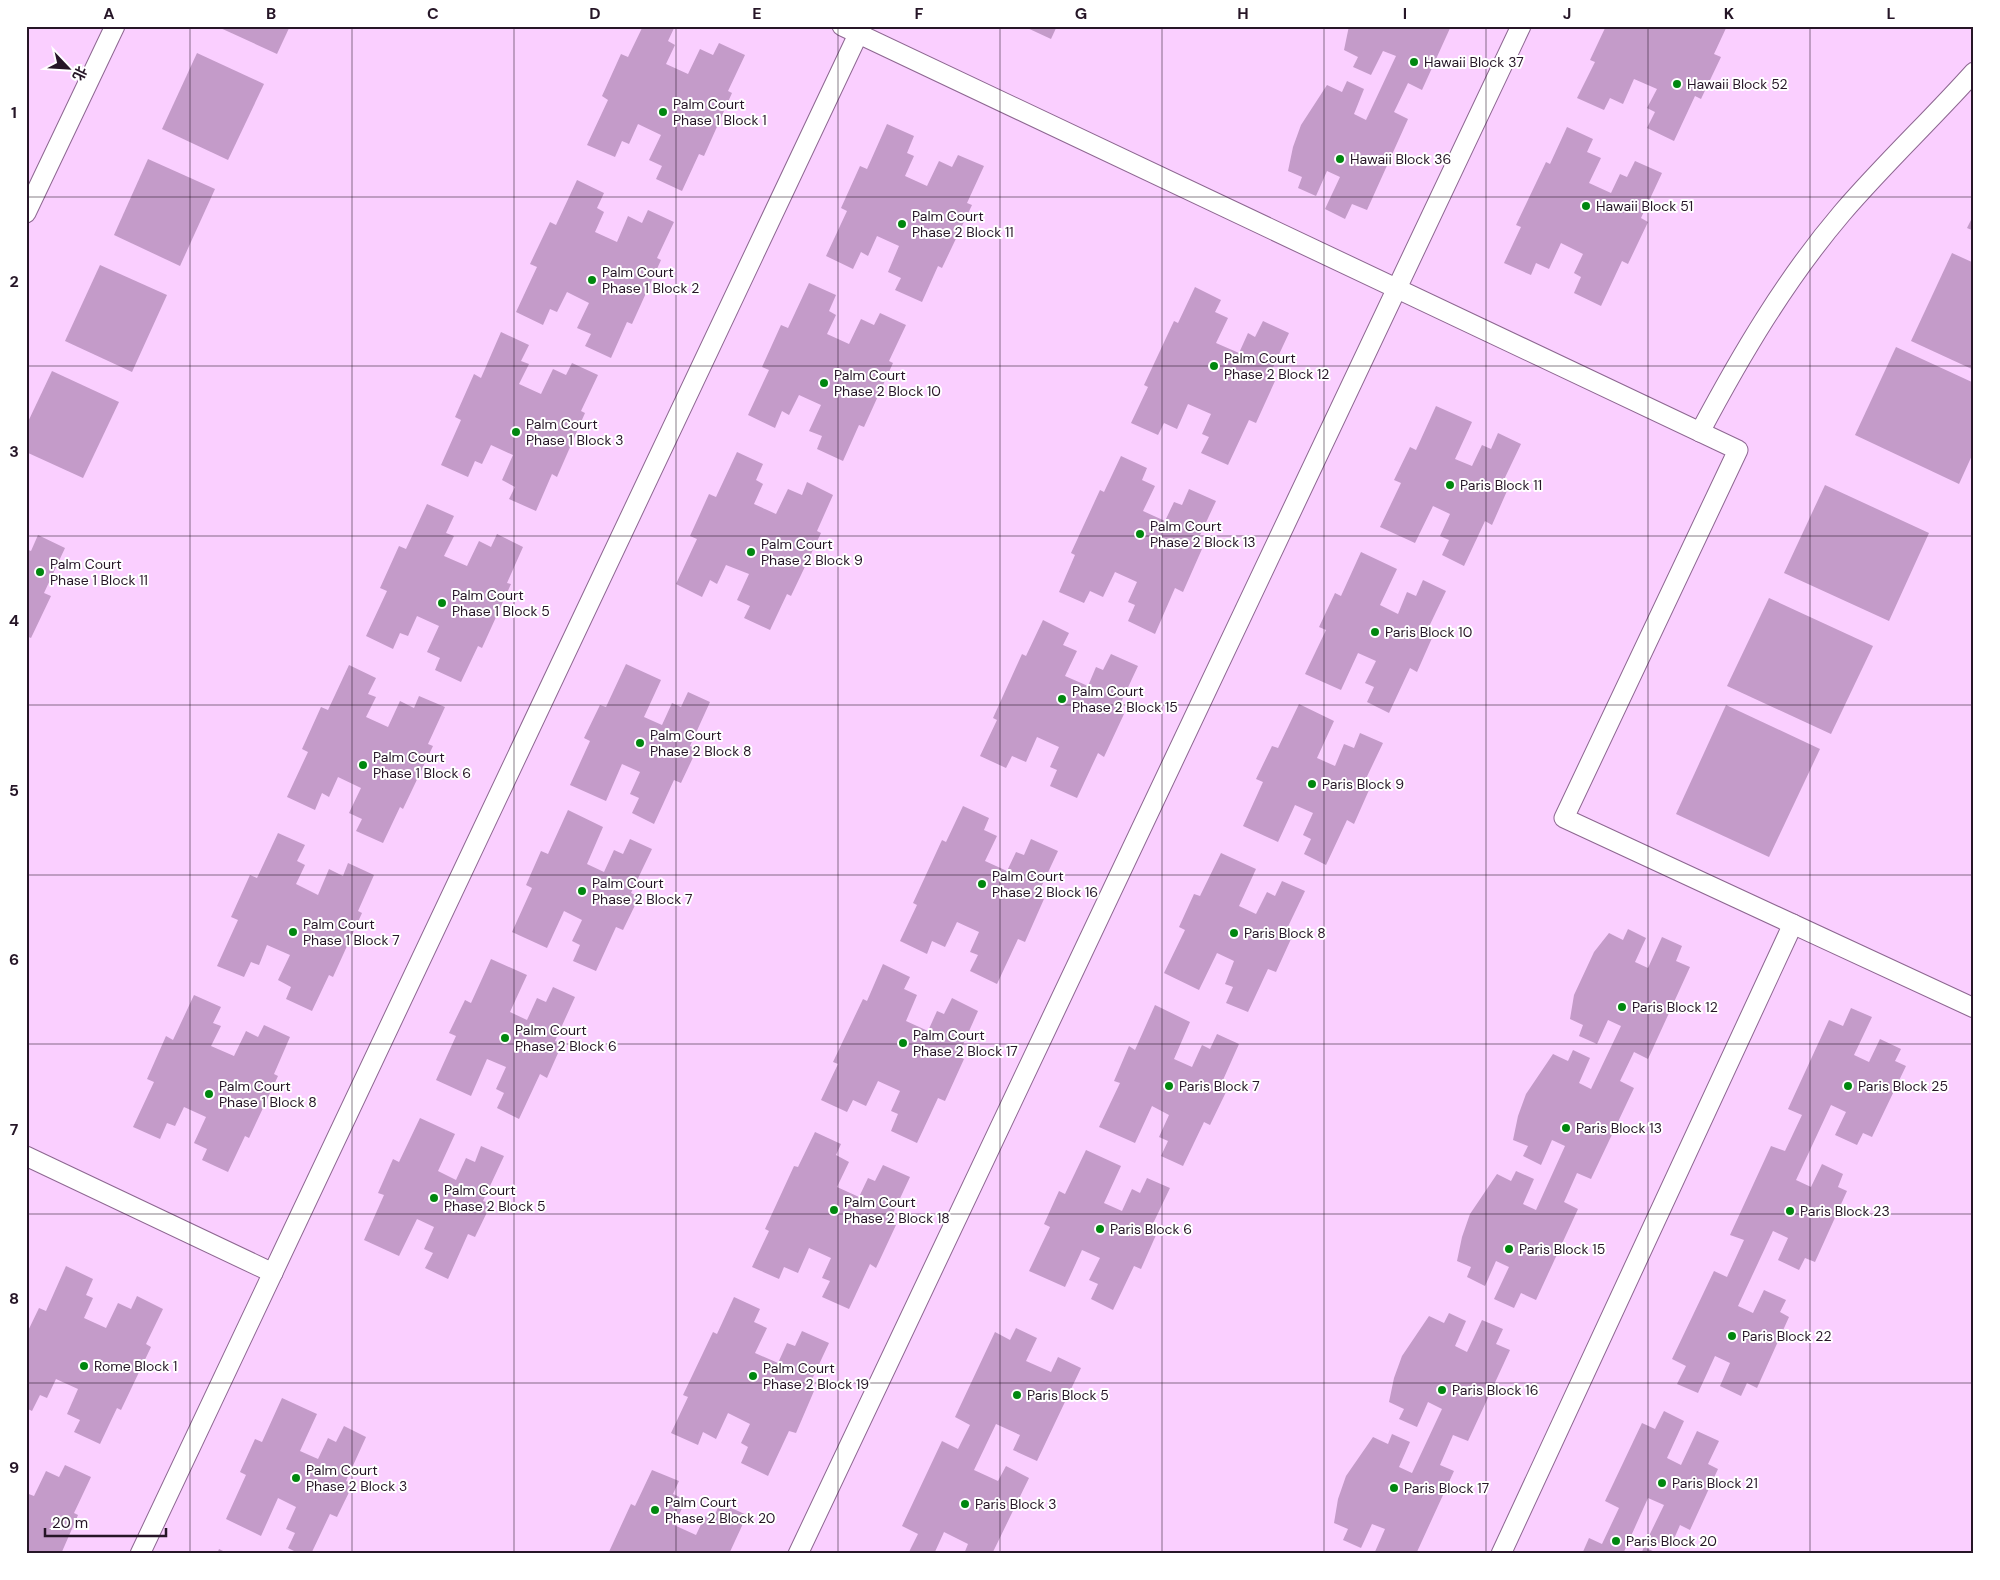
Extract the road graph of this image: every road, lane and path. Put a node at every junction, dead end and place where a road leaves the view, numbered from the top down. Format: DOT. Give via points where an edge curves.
graph roads {
  1 [pos="115,26"];
  2 [pos="1520,26"];
  3 [pos="854,29"];
  4 [pos="1974,72"];
  5 [pos="26,213"];
  6 [pos="1396,288"];
  7 [pos="1700,432"];
  8 [pos="1793,924"];
  9 [pos="1974,1008"];
  10 [pos="26,1156"];
  11 [pos="273,1273"];
  12 [pos="140,1554"];
  13 [pos="798,1554"];
  14 [pos="1501,1554"];
  1 -- 5 [label="lane"];
  2 -- 6 [label="lane"];
  3 -- 6 [label="lane"];
  3 -- 11 [label="lane"];
  4 -- 7 [label="lane" via="1884,166 1801,265 1730,374"];
  6 -- 7 [label="lane"];
  6 -- 13 [label="lane"];
  7 -- 8 [label="lane" via="1738,450 1564,818"];
  8 -- 9 [label="lane"];
  8 -- 14 [label="lane"];
  10 -- 11 [label="lane"];
  11 -- 12 [label="lane"];
}
